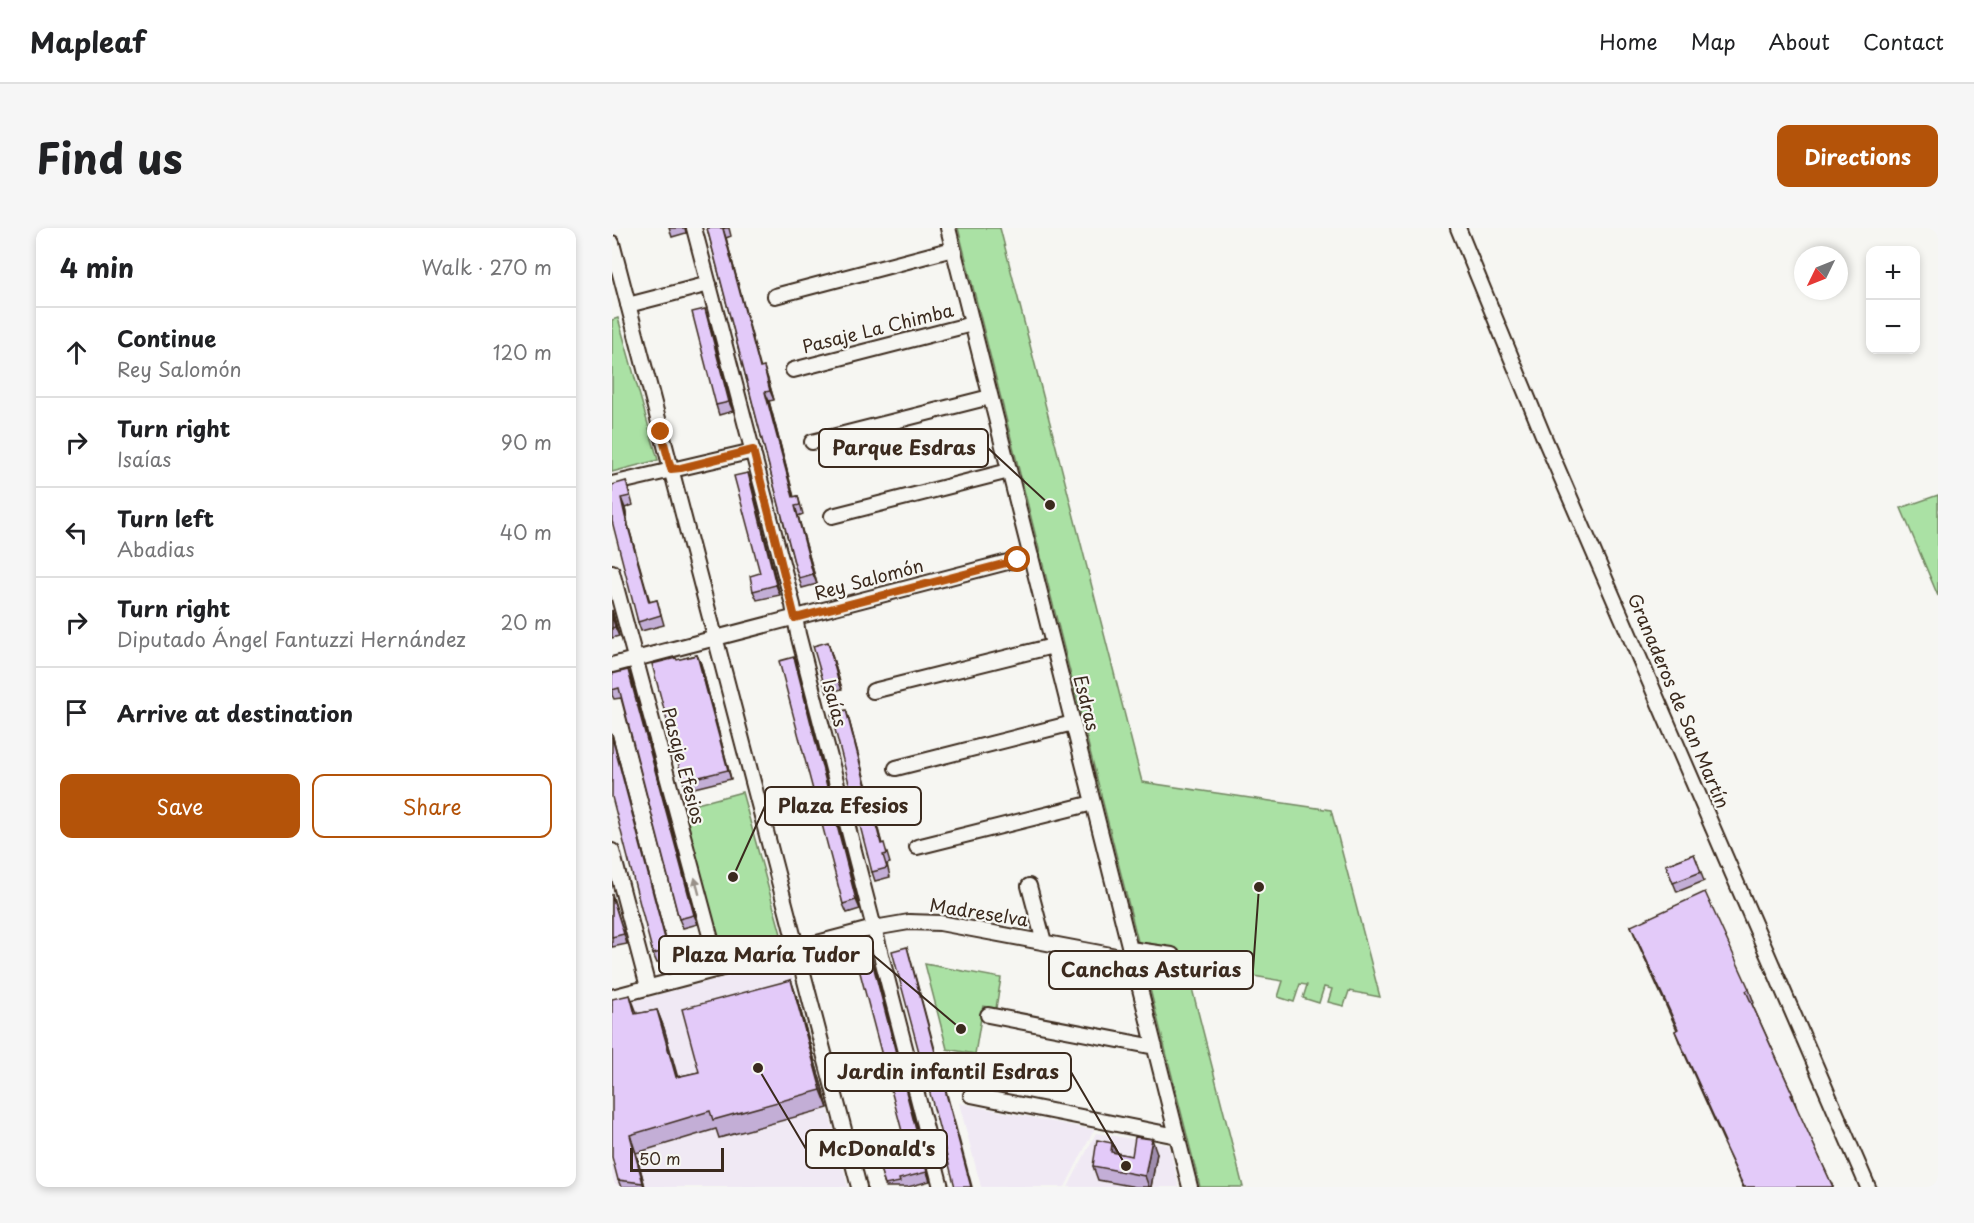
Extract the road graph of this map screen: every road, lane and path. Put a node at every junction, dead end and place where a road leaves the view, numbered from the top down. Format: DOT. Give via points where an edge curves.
graph roads {
  1 [pos="694,228"];
  2 [pos="948,228"];
  3 [pos="1458,228"];
  4 [pos="612,243"];
  5 [pos="953,249"];
  6 [pos="709,284"];
  7 [pos="775,296"];
  8 [pos="628,305"];
  9 [pos="972,324"];
  10 [pos="793,370"];
  11 [pos="990,397"];
  12 [pos="812,442"];
  13 [pos="753,450"];
  14 [pos="671,469"];
  15 [pos="1009,471"];
  16 [pos="612,484"];
  17 [pos="832,516"];
  18 [pos="1030,556"];
  19 [pos="612,572"];
  20 [pos="795,618"];
  21 [pos="715,638"];
  22 [pos="1053,646"];
  23 [pos="635,659"];
  24 [pos="612,665"];
  25 [pos="873,691"];
  26 [pos="1073,723"];
  27 [pos="896,768"];
  28 [pos="1093,803"];
  29 [pos="917,847"];
  30 [pos="612,851"];
  31 [pos="1029,886"];
  32 [pos="617,890"];
  33 [pos="874,928"];
  34 [pos="1044,942"];
  35 [pos="796,949"];
  36 [pos="1172,955"];
  37 [pos="1132,959"];
  38 [pos="719,969"];
  39 [pos="1178,976"];
  40 [pos="648,987"];
  41 [pos="612,997"];
  42 [pos="988,1015"];
  43 [pos="1155,1047"];
  44 [pos="971,1095"];
  45 [pos="1177,1136"];
  46 [pos="859,1187"];
  47 [pos="941,1187"];
  48 [pos="1190,1187"];
  49 [pos="1868,1187"];
  1 -- 6 [label="street, Isaías"];
  2 -- 5 [label="street, Esdras"];
  3 -- 49 [label="street, Granaderos de San Martín"];
  4 -- 8 [label="street"];
  5 -- 7 [label="street"];
  5 -- 9 [label="street, Esdras"];
  6 -- 8 [label="street"];
  6 -- 13 [label="street, Isaías"];
  8 -- 14 [label="street"];
  9 -- 10 [label="street, Pasaje La Chimba"];
  9 -- 11 [label="street, Esdras"];
  11 -- 12 [label="street"];
  11 -- 15 [label="street, Esdras"];
  13 -- 14 [label="street"];
  13 -- 20 [label="street, Isaías"];
  14 -- 16 [label="street"];
  14 -- 21 [label="street"];
  15 -- 17 [label="street"];
  15 -- 18 [label="street, Esdras"];
  18 -- 20 [label="street, Rey Salomón"];
  18 -- 22 [label="street, Esdras"];
  19 -- 23 [label="street, Pasaje Efesios"];
  20 -- 21 [label="street, Rey Salomón"];
  20 -- 33 [label="street, Isaías"];
  21 -- 23 [label="street, Rey Salomón"];
  21 -- 35 [label="street"];
  22 -- 25 [label="street"];
  22 -- 26 [label="street, Esdras"];
  23 -- 24 [label="street, Rey Salomón"];
  38 -- 23 [label="street, Pasaje Efesios, one-way"];
  26 -- 27 [label="street"];
  26 -- 28 [label="street, Esdras"];
  28 -- 29 [label="street"];
  28 -- 37 [label="street, Esdras"];
  30 -- 32 [label="street"];
  31 -- 34 [label="street"];
  32 -- 40 [label="street"];
  33 -- 34 [label="street, Madreselva" via="909,922 940,923"];
  33 -- 35 [label="street, Madreselva"];
  33 -- 47 [label="street, Isaías"];
  34 -- 37 [label="street, Madreselva"];
  35 -- 38 [label="street, Madreselva"];
  35 -- 46 [label="street"];
  36 -- 37 [label="street, Madreselva"];
  37 -- 39 [label="street, Madreselva"];
  37 -- 43 [label="street, Esdras"];
  38 -- 40 [label="street, Madreselva"];
  40 -- 41 [label="street, Madreselva"];
  42 -- 43 [label="street"];
  43 -- 45 [label="street, Esdras"];
  44 -- 45 [label="street"];
  45 -- 48 [label="street, Esdras"];
}
